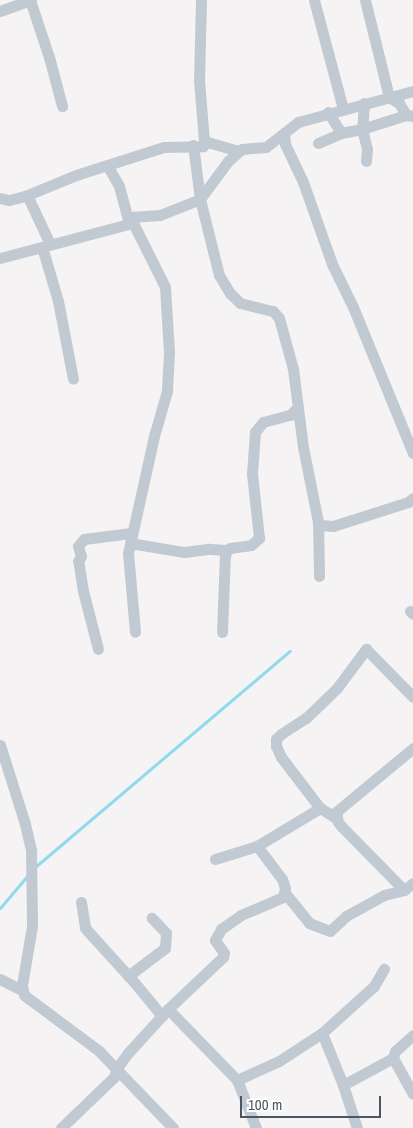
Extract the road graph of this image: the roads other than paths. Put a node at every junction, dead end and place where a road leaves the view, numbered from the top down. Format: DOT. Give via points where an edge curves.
graph roads {
  1 [pos="31,0"];
  2 [pos="202,0"];
  3 [pos="314,0"];
  4 [pos="365,0"];
  5 [pos="0,11"];
  6 [pos="413,91"];
  7 [pos="389,97"];
  8 [pos="364,103"];
  9 [pos="62,106"];
  10 [pos="343,109"];
  11 [pos="328,112"];
  12 [pos="410,115"];
  13 [pos="362,129"];
  14 [pos="284,133"];
  15 [pos="341,133"];
  16 [pos="204,141"];
  17 [pos="318,143"];
  18 [pos="192,145"];
  19 [pos="239,151"];
  20 [pos="366,161"];
  21 [pos="107,165"];
  22 [pos="27,195"];
  23 [pos="0,198"];
  24 [pos="200,199"];
  25 [pos="129,221"];
  26 [pos="46,245"];
  27 [pos="0,258"];
  28 [pos="73,378"];
  29 [pos="298,407"];
  30 [pos="413,453"];
  31 [pos="413,498"];
  32 [pos="318,522"];
  33 [pos="130,538"];
  34 [pos="227,550"];
  35 [pos="319,576"];
  36 [pos="135,632"];
  37 [pos="222,632"];
  38 [pos="98,649"];
  39 [pos="413,697"];
  40 [pos="0,745"];
  41 [pos="413,748"];
  42 [pos="320,808"];
  43 [pos="336,818"];
  44 [pos="257,846"];
  45 [pos="215,859"];
  46 [pos="408,886"];
  47 [pos="285,893"];
  48 [pos="81,902"];
  49 [pos="152,918"];
  50 [pos="384,969"];
  51 [pos="128,976"];
  52 [pos="0,979"];
  53 [pos="22,990"];
  54 [pos="165,1012"];
  55 [pos="322,1033"];
  56 [pos="413,1035"];
  57 [pos="393,1058"];
  58 [pos="117,1068"];
  59 [pos="238,1080"];
  60 [pos="343,1085"];
  61 [pos="413,1094"];
  62 [pos="61,1128"];
  63 [pos="173,1128"];
  64 [pos="256,1128"];
  65 [pos="357,1128"];
  1 -- 5 [label="street"];
  1 -- 9 [label="street"];
  2 -- 16 [label="street" via="199,80"];
  3 -- 10 [label="street"];
  4 -- 7 [label="street"];
  6 -- 7 [label="street"];
  7 -- 8 [label="street"];
  7 -- 12 [label="street"];
  8 -- 10 [label="street"];
  8 -- 13 [label="street"];
  10 -- 11 [label="street"];
  11 -- 14 [label="street" via="298,122"];
  11 -- 15 [label="street"];
  12 -- 13 [label="street"];
  13 -- 15 [label="street"];
  13 -- 20 [label="street" via="368,150"];
  14 -- 19 [label="street" via="266,146"];
  14 -- 30 [label="street" via="285,144 303,182 332,264"];
  15 -- 17 [label="street"];
  16 -- 18 [label="street" via="203,146"];
  16 -- 19 [label="street"];
  18 -- 21 [label="street" via="164,147"];
  18 -- 24 [label="street"];
  19 -- 24 [label="street"];
  21 -- 22 [label="street"];
  21 -- 25 [label="street" via="121,192"];
  22 -- 23 [label="street" via="9,200"];
  22 -- 26 [label="street"];
  24 -- 25 [label="street" via="160,216"];
  24 -- 29 [label="street" via="223,283 240,303 274,311 279,318 293,369"];
  25 -- 26 [label="street"];
  25 -- 33 [label="street" via="164,286 168,352 167,391"];
  26 -- 27 [label="street"];
  26 -- 28 [label="street"];
  29 -- 32 [label="street"];
  29 -- 34 [label="street" via="290,415 263,422 255,432 252,474 258,538 251,545"];
  31 -- 32 [label="street" via="333,526"];
  32 -- 35 [label="street"];
  33 -- 34 [label="street" via="184,552"];
  33 -- 36 [label="street" via="128,554"];
  33 -- 38 [label="street" via="84,539 78,546 83,591"];
  34 -- 37 [label="street"];
  39 -- 42 [label="street" via="366,649 337,688 306,718 281,734 276,740 281,757"];
  40 -- 53 [label="street" via="31,851 32,926"];
  41 -- 43 [label="street" via="339,808"];
  42 -- 43 [label="street"];
  42 -- 44 [label="street"];
  43 -- 46 [label="street"];
  44 -- 45 [label="street"];
  44 -- 47 [label="street" via="282,879"];
  46 -- 47 [label="street" via="346,916 330,931 309,923"];
  47 -- 54 [label="street" via="280,899 242,915 221,929 215,940 224,953 223,957"];
  48 -- 51 [label="street" via="85,928"];
  49 -- 51 [label="street" via="166,933 165,948"];
  50 -- 55 [label="street" via="374,986"];
  51 -- 54 [label="street"];
  52 -- 53 [label="street"];
  53 -- 58 [label="street" via="24,995 92,1045"];
  54 -- 58 [label="street"];
  54 -- 59 [label="street"];
  55 -- 59 [label="street" via="279,1061"];
  55 -- 60 [label="street"];
  56 -- 57 [label="street" via="395,1051"];
  57 -- 60 [label="street"];
  57 -- 61 [label="street"];
  58 -- 62 [label="street" via="112,1080"];
  58 -- 63 [label="street"];
  59 -- 64 [label="street"];
  60 -- 65 [label="street"];
}
